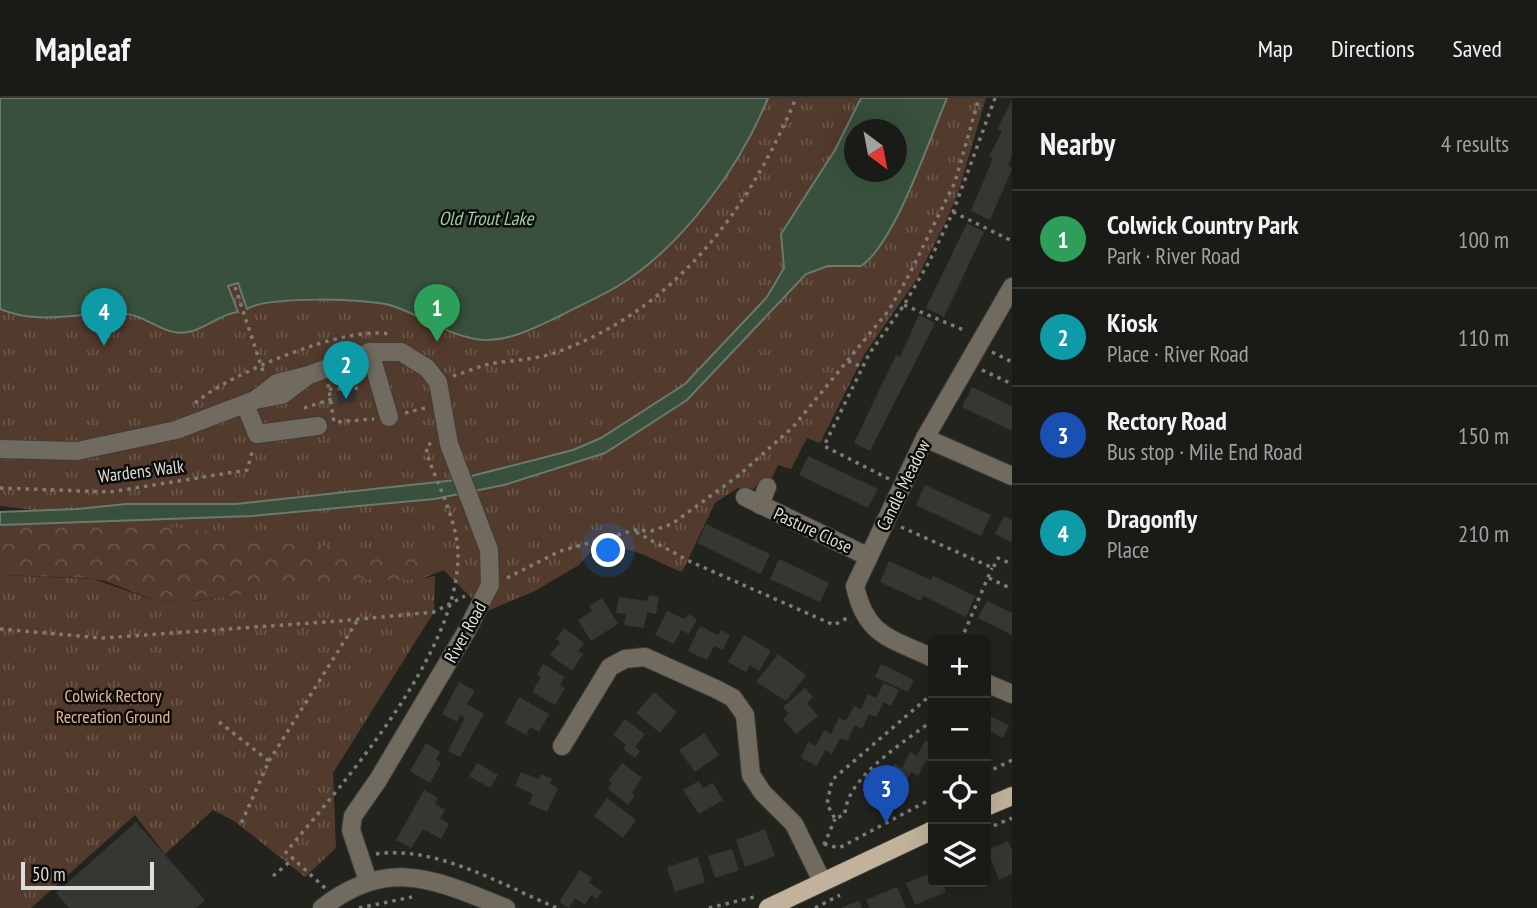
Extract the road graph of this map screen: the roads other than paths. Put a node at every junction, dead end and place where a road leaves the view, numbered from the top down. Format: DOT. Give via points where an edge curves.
graph roads {
  1 [pos="1012,287"];
  2 [pos="370,352"];
  3 [pos="250,402"];
  4 [pos="389,416"];
  5 [pos="318,426"];
  6 [pos="925,438"];
  7 [pos="0,449"];
  8 [pos="1012,476"];
  9 [pos="767,487"];
  10 [pos="867,556"];
  11 [pos="928,656"];
  12 [pos="991,685"];
  13 [pos="1012,694"];
  14 [pos="562,746"];
  15 [pos="1012,796"];
  16 [pos="991,805"];
  17 [pos="928,832"];
  18 [pos="368,881"];
  19 [pos="816,884"];
  20 [pos="329,903"];
  21 [pos="506,908"];
  22 [pos="768,908"];
  23 [pos="786,908"];
  1 -- 6 [label="street, Candle Meadow"];
  2 -- 3 [label="street"];
  2 -- 4 [label="street"];
  2 -- 18 [label="street, River Road" via="401,352 427,368 438,382 449,444 489,550 490,585 353,816 351,830"];
  3 -- 5 [label="street" via="257,434"];
  3 -- 7 [label="street" via="176,430 77,451"];
  6 -- 8 [label="street"];
  6 -- 10 [label="street, Candle Meadow"];
  9 -- 10 [label="street, Pasture Close" via="752,501"];
  10 -- 11 [label="street, Candle Meadow" via="855,586 860,609 874,629"];
  12 -- 13 [label="street"];
  14 -- 19 [label="street" via="610,667 625,659 645,657 733,698 745,715 751,775 794,824"];
  15 -- 16 [label="main road"];
  17 -- 19 [label="main road"];
  18 -- 20 [label="street"];
  18 -- 21 [label="street" via="416,876"];
  19 -- 22 [label="main road"];
  19 -- 23 [label="main road"];
}
